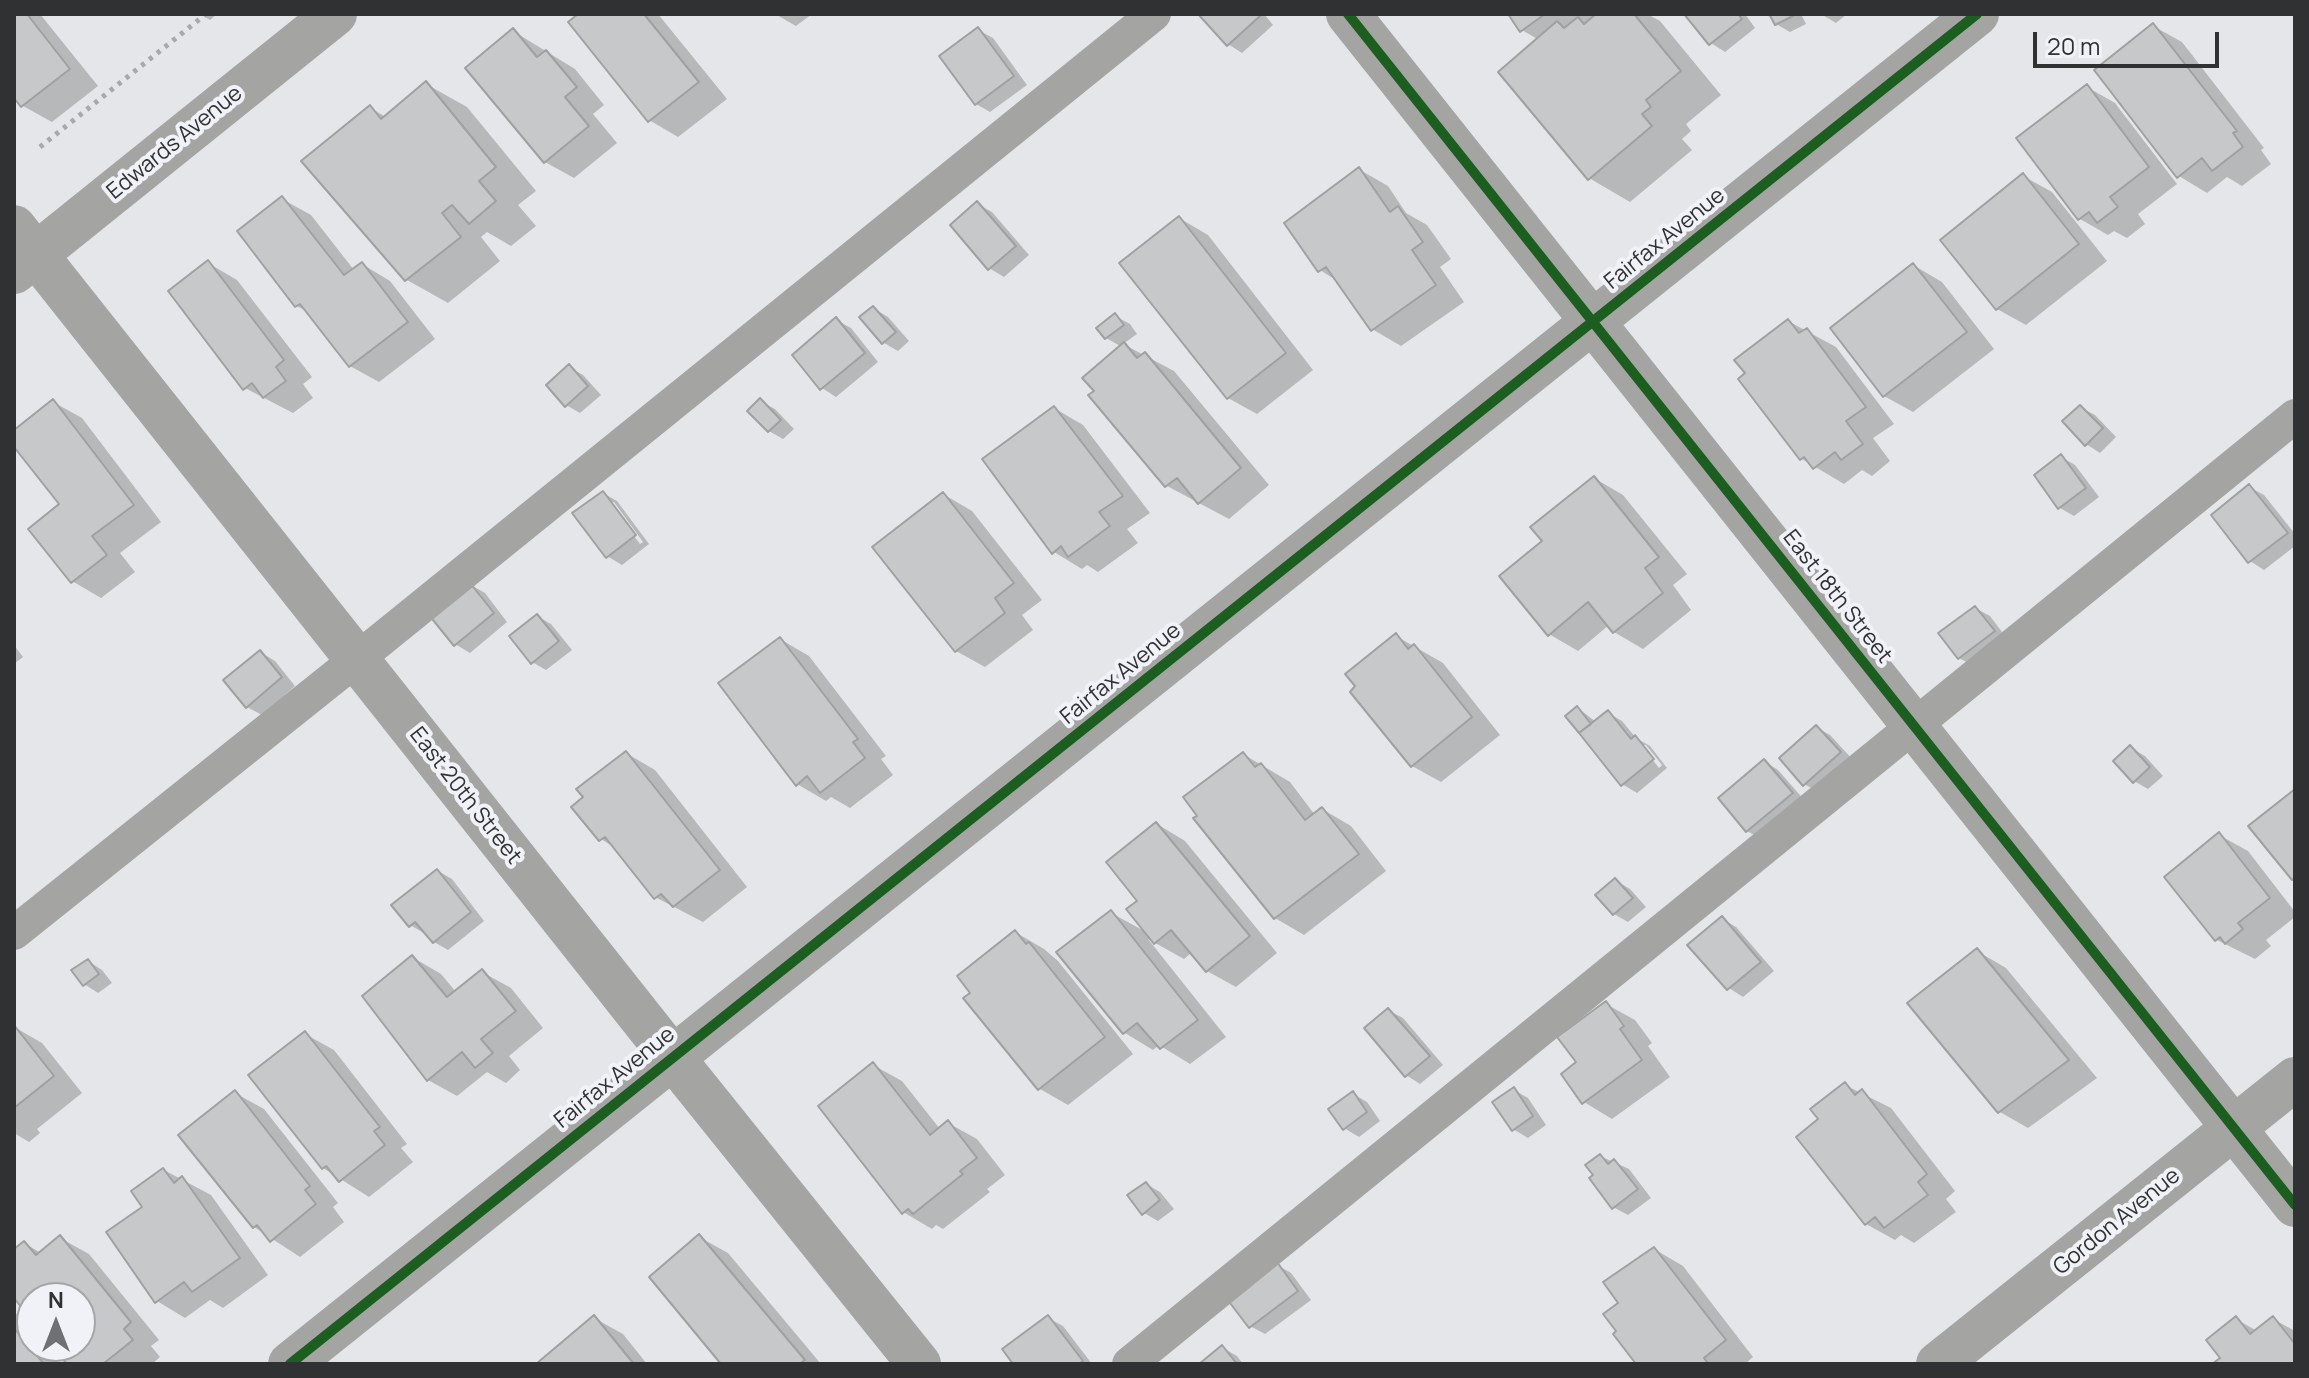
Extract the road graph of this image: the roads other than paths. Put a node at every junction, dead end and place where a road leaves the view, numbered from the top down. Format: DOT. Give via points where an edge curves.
graph roads {
  1 [pos="335,14"];
  2 [pos="1154,14"];
  3 [pos="1348,14"];
  4 [pos="1977,14"];
  5 [pos="21,251"];
  6 [pos="1593,322"];
  7 [pos="2295,416"];
  8 [pos="357,659"];
  9 [pos="1914,726"];
  10 [pos="14,933"];
  11 [pos="673,1058"];
  12 [pos="2295,1079"];
  13 [pos="2233,1129"];
  14 [pos="2295,1205"];
  15 [pos="290,1364"];
  16 [pos="919,1364"];
  17 [pos="1129,1364"];
  18 [pos="1938,1364"];
  1 -- 5 [label="street, Edwards Avenue"];
  2 -- 8 [label="lane"];
  3 -- 6 [label="street, East 18th Street"];
  4 -- 6 [label="street, Fairfax Avenue"];
  5 -- 8 [label="street, East 20th Street"];
  6 -- 9 [label="street, East 18th Street"];
  6 -- 11 [label="street, Fairfax Avenue"];
  7 -- 9 [label="lane"];
  8 -- 10 [label="lane"];
  8 -- 11 [label="street, East 20th Street"];
  9 -- 13 [label="street, East 18th Street"];
  9 -- 17 [label="lane"];
  11 -- 15 [label="street, Fairfax Avenue"];
  11 -- 16 [label="street, East 20th Street"];
  12 -- 13 [label="street, Gordon Avenue"];
  13 -- 14 [label="street, East 18th Street"];
  13 -- 18 [label="street, Gordon Avenue"];
}
